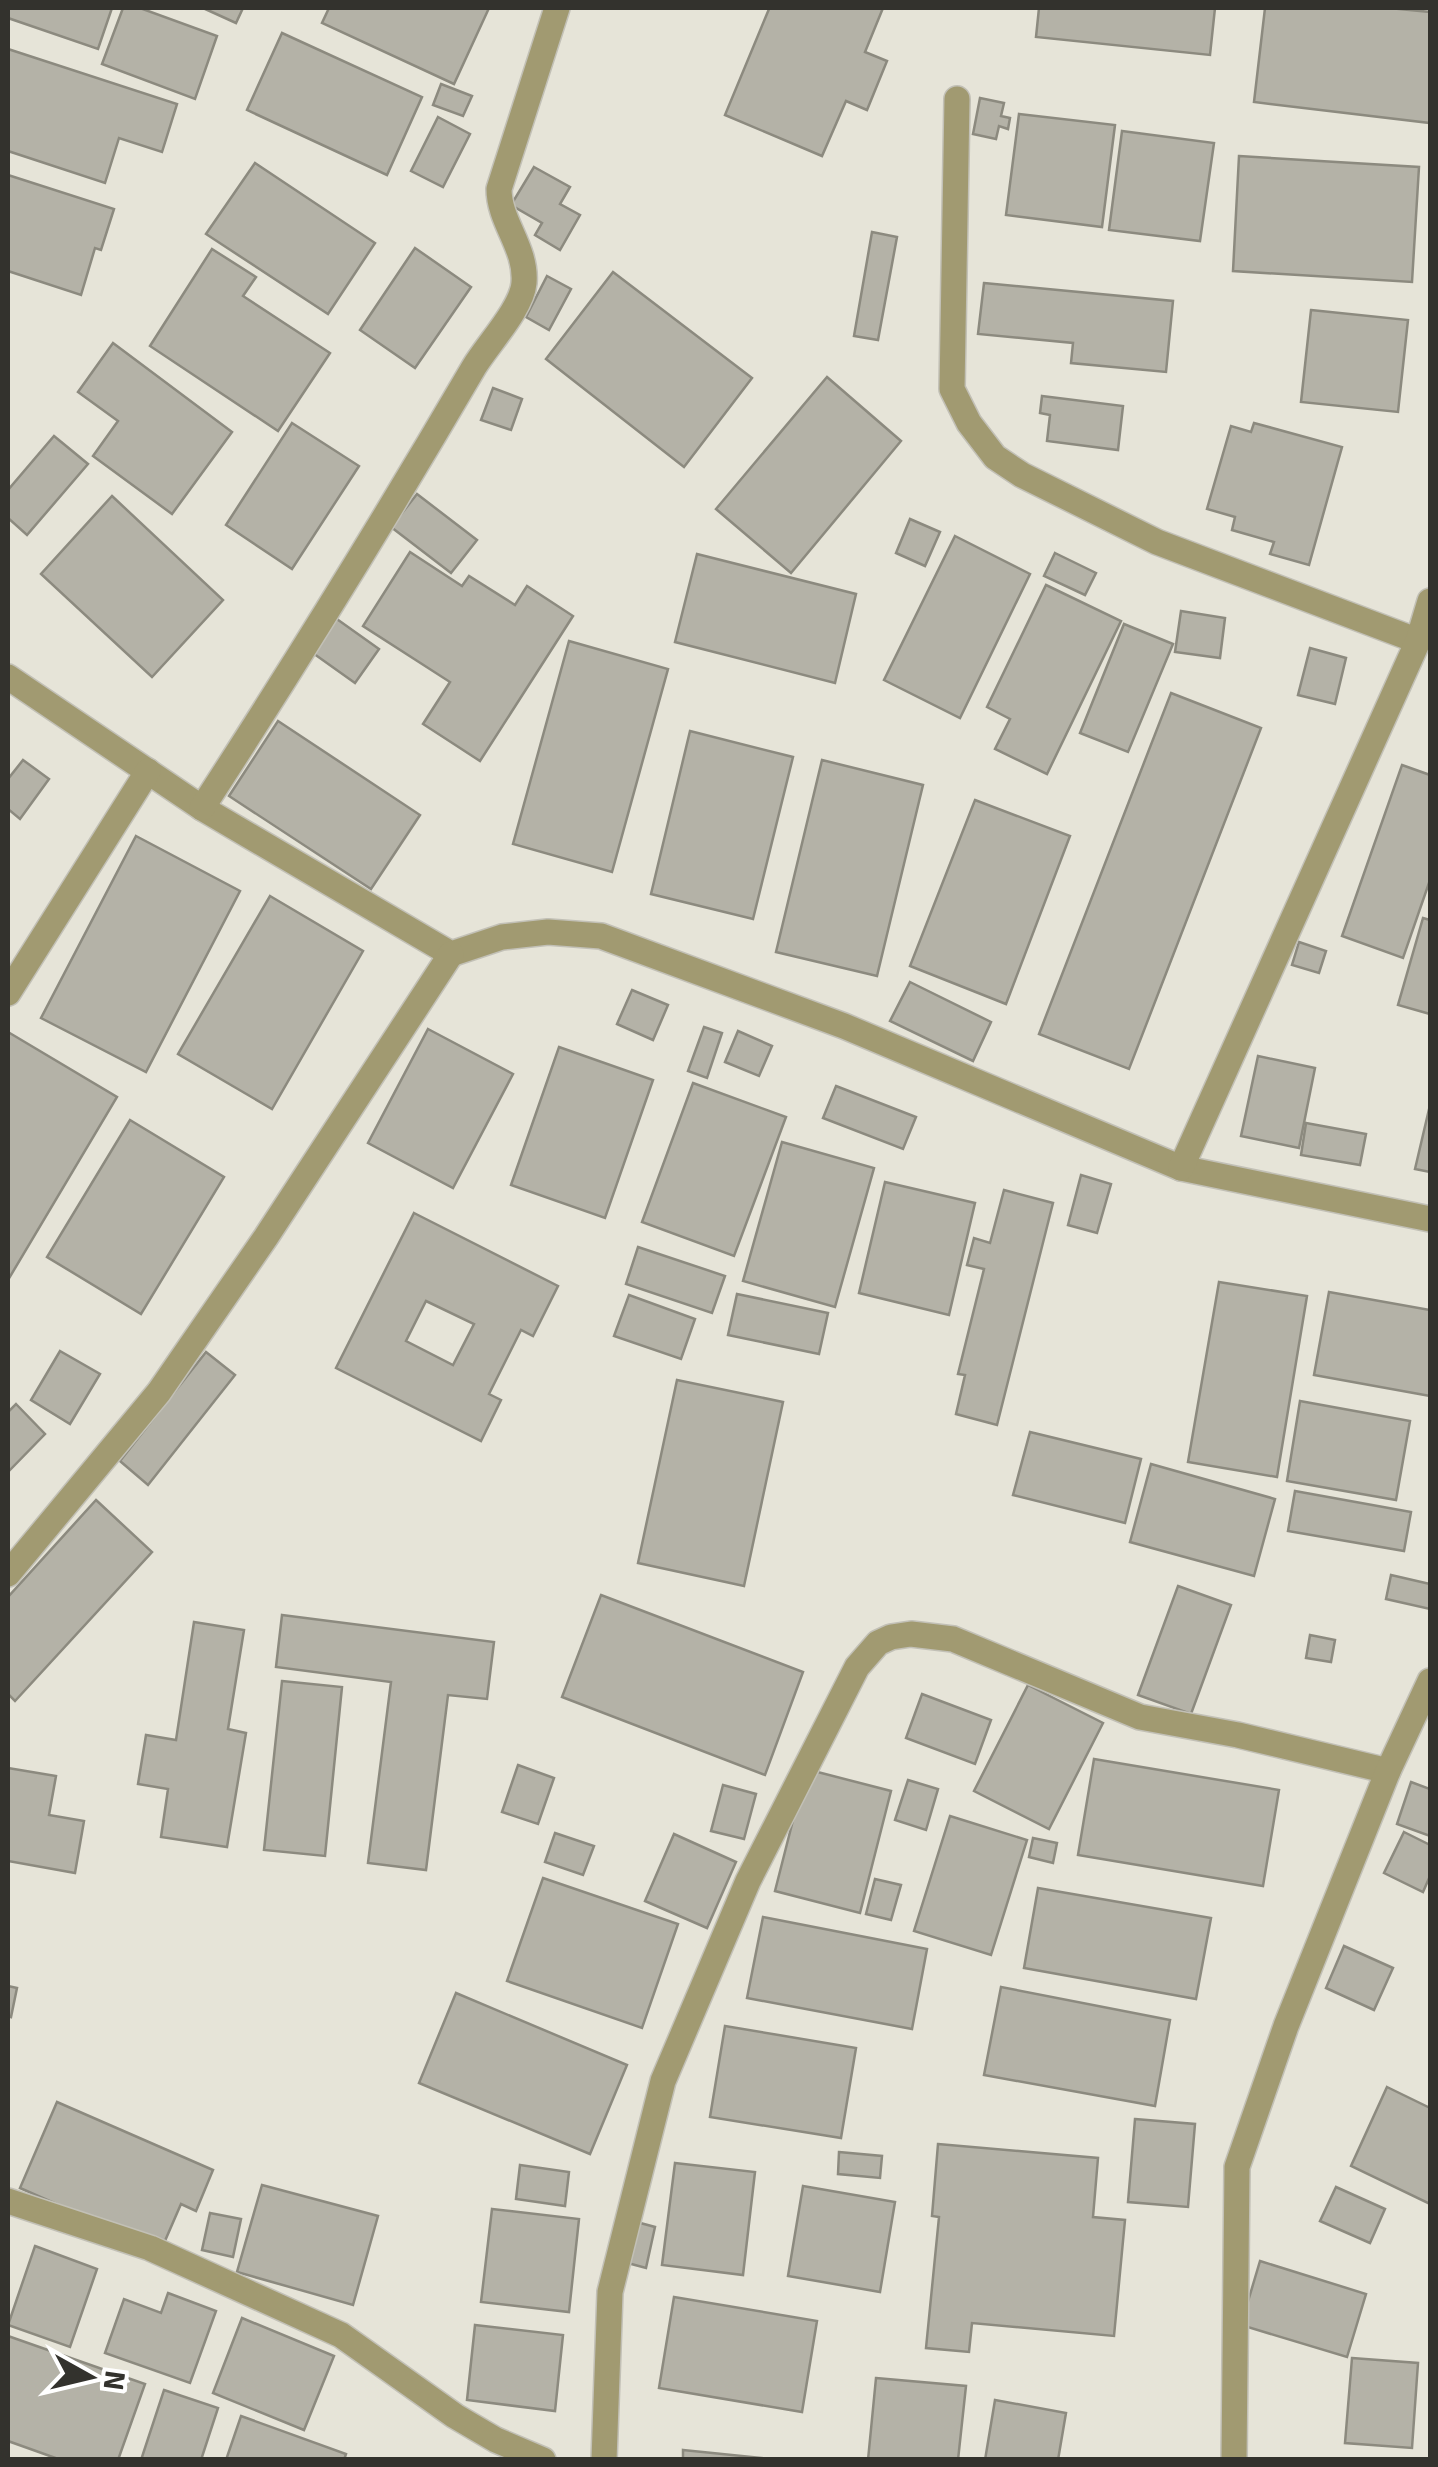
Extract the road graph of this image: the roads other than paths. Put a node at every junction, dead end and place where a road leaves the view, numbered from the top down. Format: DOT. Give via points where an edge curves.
graph roads {
  1 [pos="557,8"];
  2 [pos="957,99"];
  3 [pos="1430,601"];
  4 [pos="1418,641"];
  5 [pos="8,677"];
  6 [pos="148,771"];
  7 [pos="202,808"];
  8 [pos="451,954"];
  9 [pos="8,993"];
  10 [pos="1182,1168"];
  11 [pos="1430,1219"];
  12 [pos="8,1574"];
  13 [pos="1430,1681"];
  14 [pos="1388,1771"];
  15 [pos="8,2201"];
  16 [pos="543,2460"];
  17 [pos="604,2460"];
  18 [pos="1234,2460"];
  1 -- 7 [label="street" via="499,188 524,261 520,299"];
  2 -- 4 [label="street" via="952,389 996,457 1157,542"];
  3 -- 4 [label="street"];
  4 -- 10 [label="street"];
  5 -- 6 [label="street"];
  6 -- 7 [label="street"];
  6 -- 9 [label="street"];
  7 -- 8 [label="street"];
  8 -- 10 [label="street" via="502,937 601,936 844,1026"];
  8 -- 12 [label="street" via="158,1392"];
  10 -- 11 [label="street"];
  13 -- 14 [label="street"];
  14 -- 17 [label="street" via="1140,1717 953,1640 911,1634 878,1644 857,1667 748,1880 663,2081 610,2292"];
  14 -- 18 [label="street" via="1237,2167"];
  15 -- 16 [label="street" via="150,2248 341,2335 455,2416"];
}
